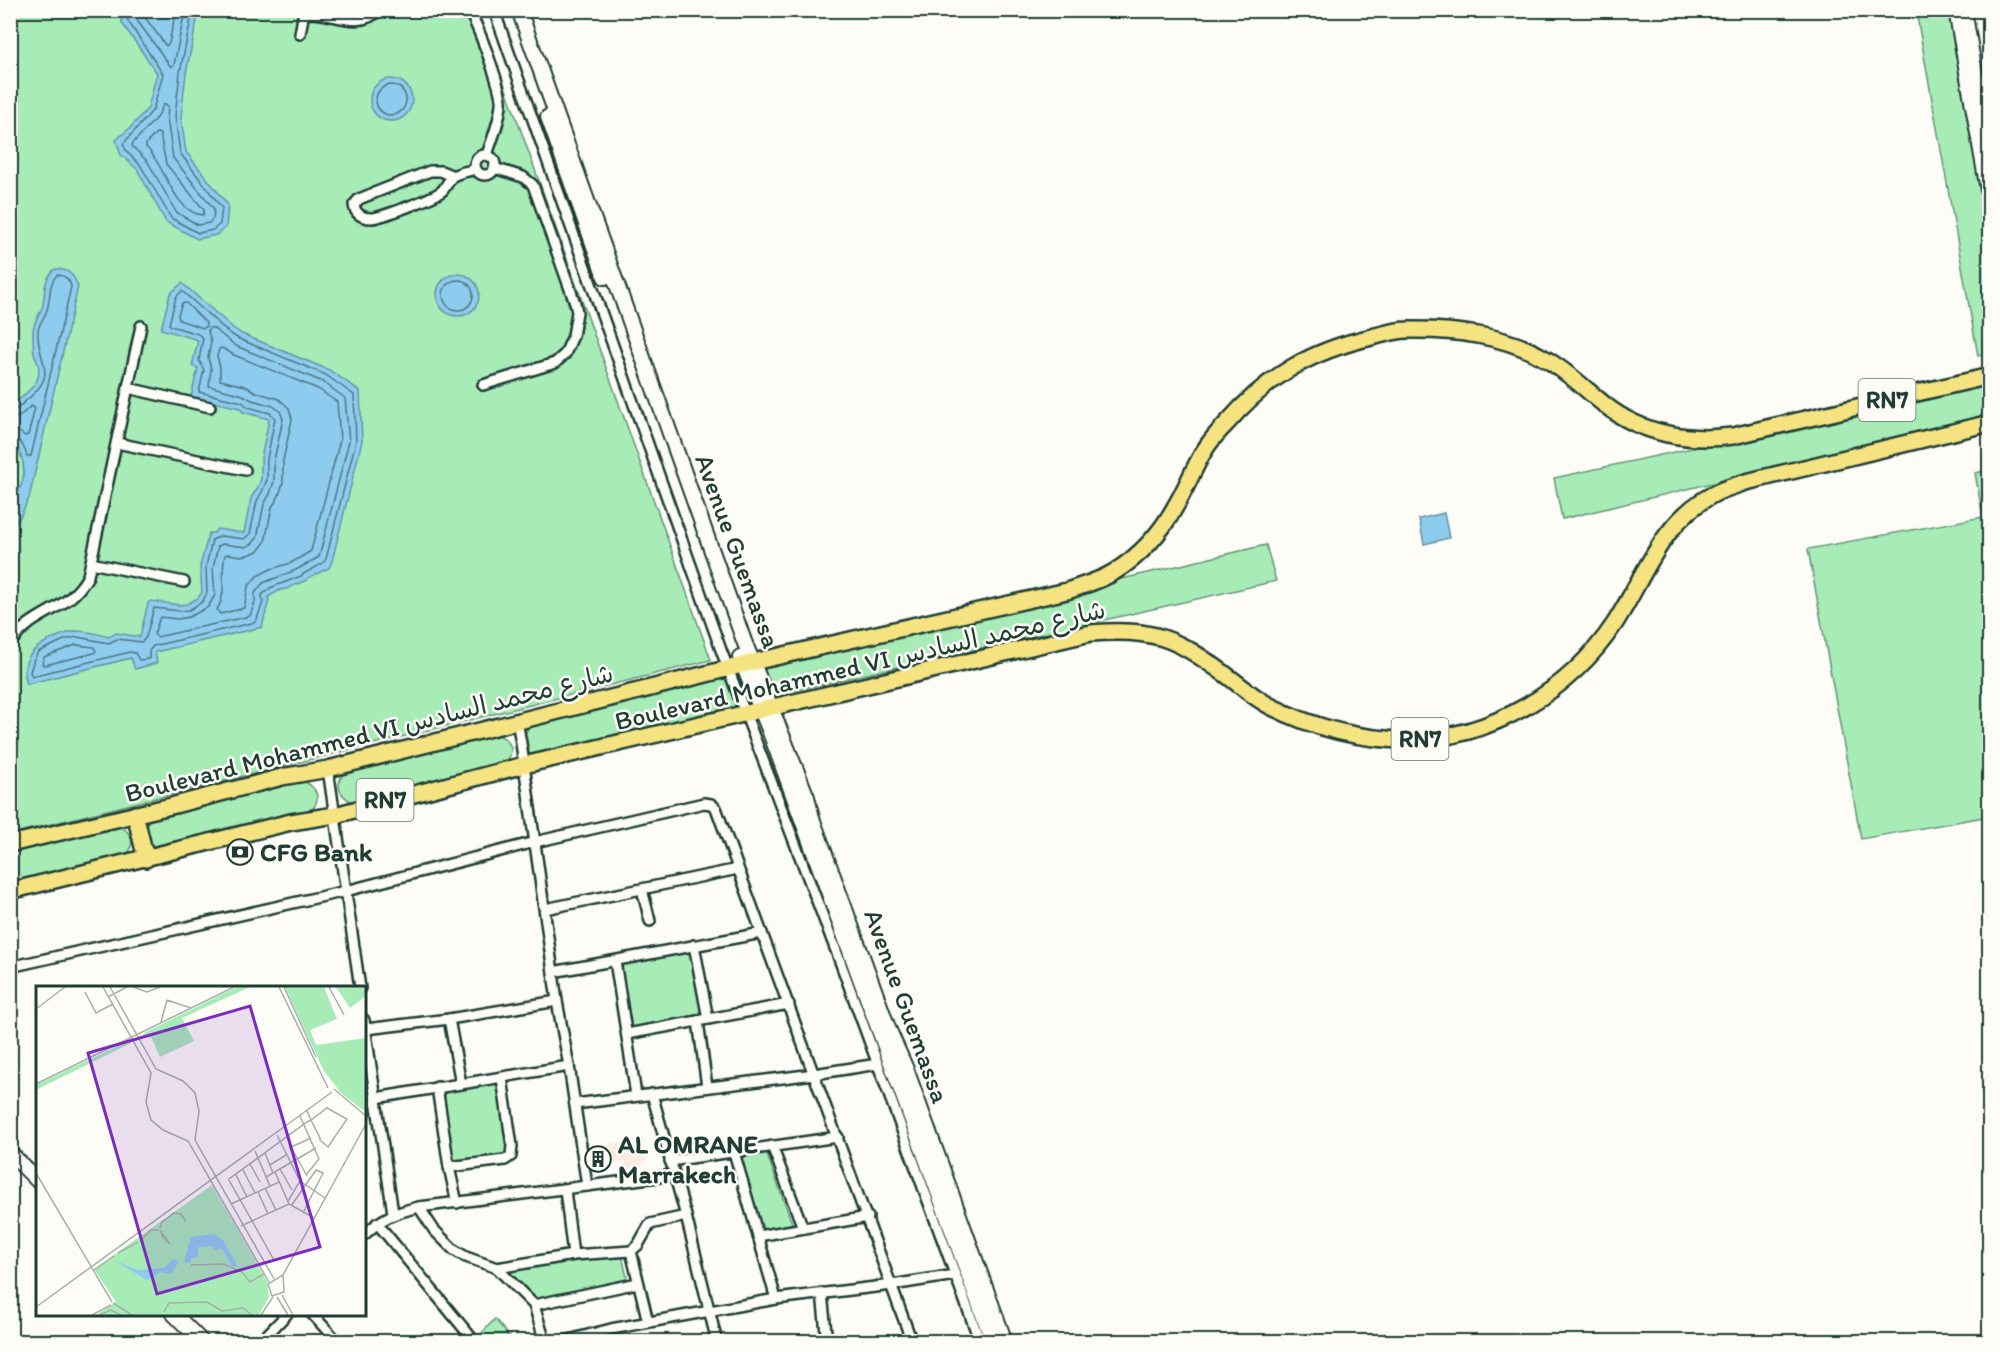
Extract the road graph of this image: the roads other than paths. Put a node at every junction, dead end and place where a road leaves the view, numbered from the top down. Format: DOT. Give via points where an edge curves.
graph roads {
  1 [pos="379,10"];
  2 [pos="468,10"];
  3 [pos="494,10"];
  4 [pos="510,10"];
  5 [pos="519,10"];
  6 [pos="1955,10"];
  7 [pos="1965,10"];
  8 [pos="327,13"];
  9 [pos="300,33"];
  10 [pos="1989,153"];
  11 [pos="487,155"];
  12 [pos="494,168"];
  13 [pos="476,169"];
  14 [pos="453,176"];
  15 [pos="1989,207"];
  16 [pos="141,326"];
  17 [pos="1989,376"];
  18 [pos="483,385"];
  19 [pos="128,388"];
  20 [pos="210,406"];
  21 [pos="1989,423"];
  22 [pos="117,443"];
  23 [pos="244,470"];
  24 [pos="91,563"];
  25 [pos="184,582"];
  26 [pos="10,644"];
  27 [pos="742,665"];
  28 [pos="759,710"];
  29 [pos="517,721"];
  30 [pos="524,765"];
  31 [pos="328,769"];
  32 [pos="135,814"];
  33 [pos="335,814"];
  34 [pos="535,842"];
  35 [pos="10,844"];
  36 [pos="146,859"];
  37 [pos="738,869"];
  38 [pos="642,889"];
  39 [pos="10,891"];
  40 [pos="346,891"];
  41 [pos="545,909"];
  42 [pos="650,921"];
  43 [pos="762,933"];
  44 [pos="694,945"];
  45 [pos="615,961"];
  46 [pos="10,967"];
  47 [pos="553,972"];
  48 [pos="360,986"];
  49 [pos="557,1001"];
  50 [pos="789,1004"];
  51 [pos="449,1019"];
  52 [pos="703,1020"];
  53 [pos="366,1025"];
  54 [pos="366,1032"];
  55 [pos="627,1034"];
  56 [pos="878,1064"];
  57 [pos="569,1066"];
  58 [pos="814,1074"];
  59 [pos="502,1078"];
  60 [pos="460,1084"];
  61 [pos="437,1087"];
  62 [pos="707,1087"];
  63 [pos="652,1094"];
  64 [pos="636,1095"];
  65 [pos="376,1098"];
  66 [pos="575,1104"];
  67 [pos="838,1137"];
  68 [pos="772,1146"];
  69 [pos="734,1152"];
  70 [pos="10,1154"];
  71 [pos="670,1161"];
  72 [pos="449,1167"];
  73 [pos="674,1176"];
  74 [pos="36,1178"];
  75 [pos="587,1186"];
  76 [pos="565,1190"];
  77 [pos="457,1203"];
  78 [pos="419,1207"];
  79 [pos="393,1213"];
  80 [pos="686,1216"];
  81 [pos="868,1217"];
  82 [pos="377,1223"];
  83 [pos="803,1228"];
  84 [pos="366,1233"];
  85 [pos="758,1236"];
  86 [pos="631,1251"];
  87 [pos="573,1255"];
  88 [pos="497,1268"];
  89 [pos="955,1275"];
  90 [pos="638,1283"];
  91 [pos="892,1286"];
  92 [pos="822,1293"];
  93 [pos="776,1299"];
  94 [pos="534,1305"];
  95 [pos="710,1311"];
  96 [pos="176,1316"];
  97 [pos="285,1316"];
  98 [pos="314,1316"];
  99 [pos="648,1322"];
  100 [pos="202,1341"];
  101 [pos="260,1341"];
  102 [pos="338,1341"];
  103 [pos="475,1341"];
  104 [pos="546,1341"];
  105 [pos="561,1341"];
  106 [pos="717,1341"];
  107 [pos="827,1341"];
  108 [pos="912,1341"];
  109 [pos="980,1341"];
  110 [pos="993,1341"];
  111 [pos="1005,1341"];
  1 -- 8 [label="street" via="372,17 355,21"];
  2 -- 11 [label="street" via="501,95"];
  3 -- 27 [label="street, Avenue Guemassa"];
  4 -- 27 [label="main road, Avenue Guemassa"];
  5 -- 27 [label="main road, Avenue Guemassa"];
  6 -- 15 [label="street"];
  7 -- 10 [label="street"];
  8 -- 9 [label="street" via="305,14"];
  11 -- 12 [label="street" via="493,158"];
  11 -- 13 [label="street" via="476,160"];
  12 -- 13 [label="street" via="486,174"];
  12 -- 18 [label="street" via="523,177 533,185 577,312 569,348 561,359"];
  13 -- 14 [label="street"];
  14 -- 14 [label="street" via="430,171 359,199 355,210 372,218 388,213 439,193"];
  16 -- 19 [label="street"];
  17 -- 27 [label="main road, Boulevard Mohammed VI شارع محمد السادس / RN7" via="1708,439 1661,433 1634,423 1542,357 1493,339 1407,330 1346,343 1308,358 1276,377 1239,409 1205,450 1170,515 1151,541 1114,572 1067,591"];
  19 -- 20 [label="street"];
  19 -- 22 [label="street"];
  21 -- 28 [label="main road, Boulevard Mohammed VI شارع محمد السادس / RN7" via="1746,482 1711,495 1689,510 1667,534 1613,626 1574,673 1514,713 1452,735 1381,739 1312,725 1268,705 1183,646 1148,633 1121,630 1057,640"];
  22 -- 23 [label="street"];
  22 -- 24 [label="street"];
  24 -- 25 [label="street"];
  24 -- 26 [label="street" via="82,586 72,597 35,618"];
  27 -- 28 [label="main road, Avenue Guemassa"];
  27 -- 28 [label="street, Avenue Guemassa"];
  27 -- 29 [label="main road, Boulevard Mohammed VI شارع محمد السادس / RN7"];
  28 -- 30 [label="main road, Boulevard Mohammed VI شارع محمد السادس / RN7"];
  28 -- 56 [label="street, Avenue Guemassa"];
  28 -- 110 [label="main road, Avenue Guemassa"];
  28 -- 111 [label="main road, Avenue Guemassa" via="807,797"];
  29 -- 30 [label="street"];
  29 -- 31 [label="main road, Boulevard Mohammed VI شارع محمد السادس / RN7"];
  30 -- 33 [label="main road, Boulevard Mohammed VI شارع محمد السادس / RN7"];
  30 -- 34 [label="street"];
  31 -- 32 [label="main road, Boulevard Mohammed VI شارع محمد السادس / RN7"];
  31 -- 33 [label="street"];
  32 -- 35 [label="main road, Boulevard Mohammed VI شارع محمد السادس / RN7"];
  32 -- 36 [label="main road"];
  33 -- 36 [label="main road, Boulevard Mohammed VI شارع محمد السادس / RN7"];
  33 -- 40 [label="street"];
  34 -- 37 [label="street" via="704,803 716,808"];
  34 -- 40 [label="street"];
  34 -- 41 [label="street"];
  36 -- 39 [label="main road, Boulevard Mohammed VI شارع محمد السادس / RN7"];
  37 -- 38 [label="street"];
  37 -- 43 [label="street"];
  38 -- 41 [label="street"];
  38 -- 42 [label="street"];
  40 -- 46 [label="street"];
  40 -- 48 [label="street"];
  41 -- 47 [label="street"];
  43 -- 44 [label="street"];
  43 -- 50 [label="street"];
  44 -- 45 [label="street"];
  44 -- 52 [label="street"];
  45 -- 47 [label="street"];
  45 -- 55 [label="street"];
  47 -- 49 [label="street"];
  49 -- 51 [label="street"];
  49 -- 57 [label="street"];
  50 -- 52 [label="street"];
  50 -- 58 [label="street"];
  51 -- 53 [label="street"];
  51 -- 60 [label="street"];
  52 -- 55 [label="street"];
  52 -- 62 [label="street"];
  54 -- 65 [label="street"];
  55 -- 64 [label="street"];
  56 -- 58 [label="street"];
  56 -- 89 [label="street, Avenue Guemassa"];
  57 -- 59 [label="street"];
  57 -- 66 [label="street"];
  58 -- 62 [label="street"];
  58 -- 67 [label="street"];
  59 -- 60 [label="street"];
  59 -- 72 [label="street" via="512,1146 510,1156 505,1160"];
  60 -- 61 [label="street"];
  61 -- 65 [label="street"];
  61 -- 72 [label="street"];
  62 -- 63 [label="street"];
  63 -- 64 [label="street"];
  63 -- 71 [label="street"];
  64 -- 66 [label="street"];
  65 -- 79 [label="street"];
  66 -- 75 [label="street"];
  67 -- 68 [label="street"];
  67 -- 81 [label="street"];
  68 -- 69 [label="street"];
  68 -- 83 [label="street"];
  69 -- 71 [label="street"];
  69 -- 85 [label="street"];
  70 -- 74 [label="main road"];
  71 -- 73 [label="street"];
  72 -- 77 [label="street"];
  73 -- 75 [label="street"];
  73 -- 80 [label="street"];
  75 -- 76 [label="street"];
  76 -- 77 [label="street"];
  76 -- 87 [label="street"];
  77 -- 78 [label="street"];
  78 -- 79 [label="street"];
  78 -- 88 [label="street" via="454,1250"];
  79 -- 82 [label="street"];
  80 -- 86 [label="street" via="650,1224"];
  80 -- 95 [label="street"];
  81 -- 83 [label="street"];
  81 -- 91 [label="street"];
  82 -- 84 [label="street"];
  82 -- 103 [label="street"];
  83 -- 85 [label="street"];
  85 -- 93 [label="street"];
  86 -- 87 [label="street"];
  86 -- 90 [label="street"];
  87 -- 88 [label="street"];
  88 -- 94 [label="street"];
  89 -- 91 [label="street"];
  89 -- 109 [label="street, Avenue Guemassa"];
  90 -- 94 [label="street"];
  90 -- 99 [label="street"];
  91 -- 92 [label="street"];
  91 -- 108 [label="street"];
  92 -- 93 [label="street"];
  92 -- 107 [label="street"];
  93 -- 95 [label="street"];
  94 -- 104 [label="street"];
  95 -- 99 [label="street"];
  95 -- 106 [label="street"];
  96 -- 100 [label="main road"];
  97 -- 101 [label="street"];
  98 -- 102 [label="street"];
  99 -- 105 [label="street"];
}
